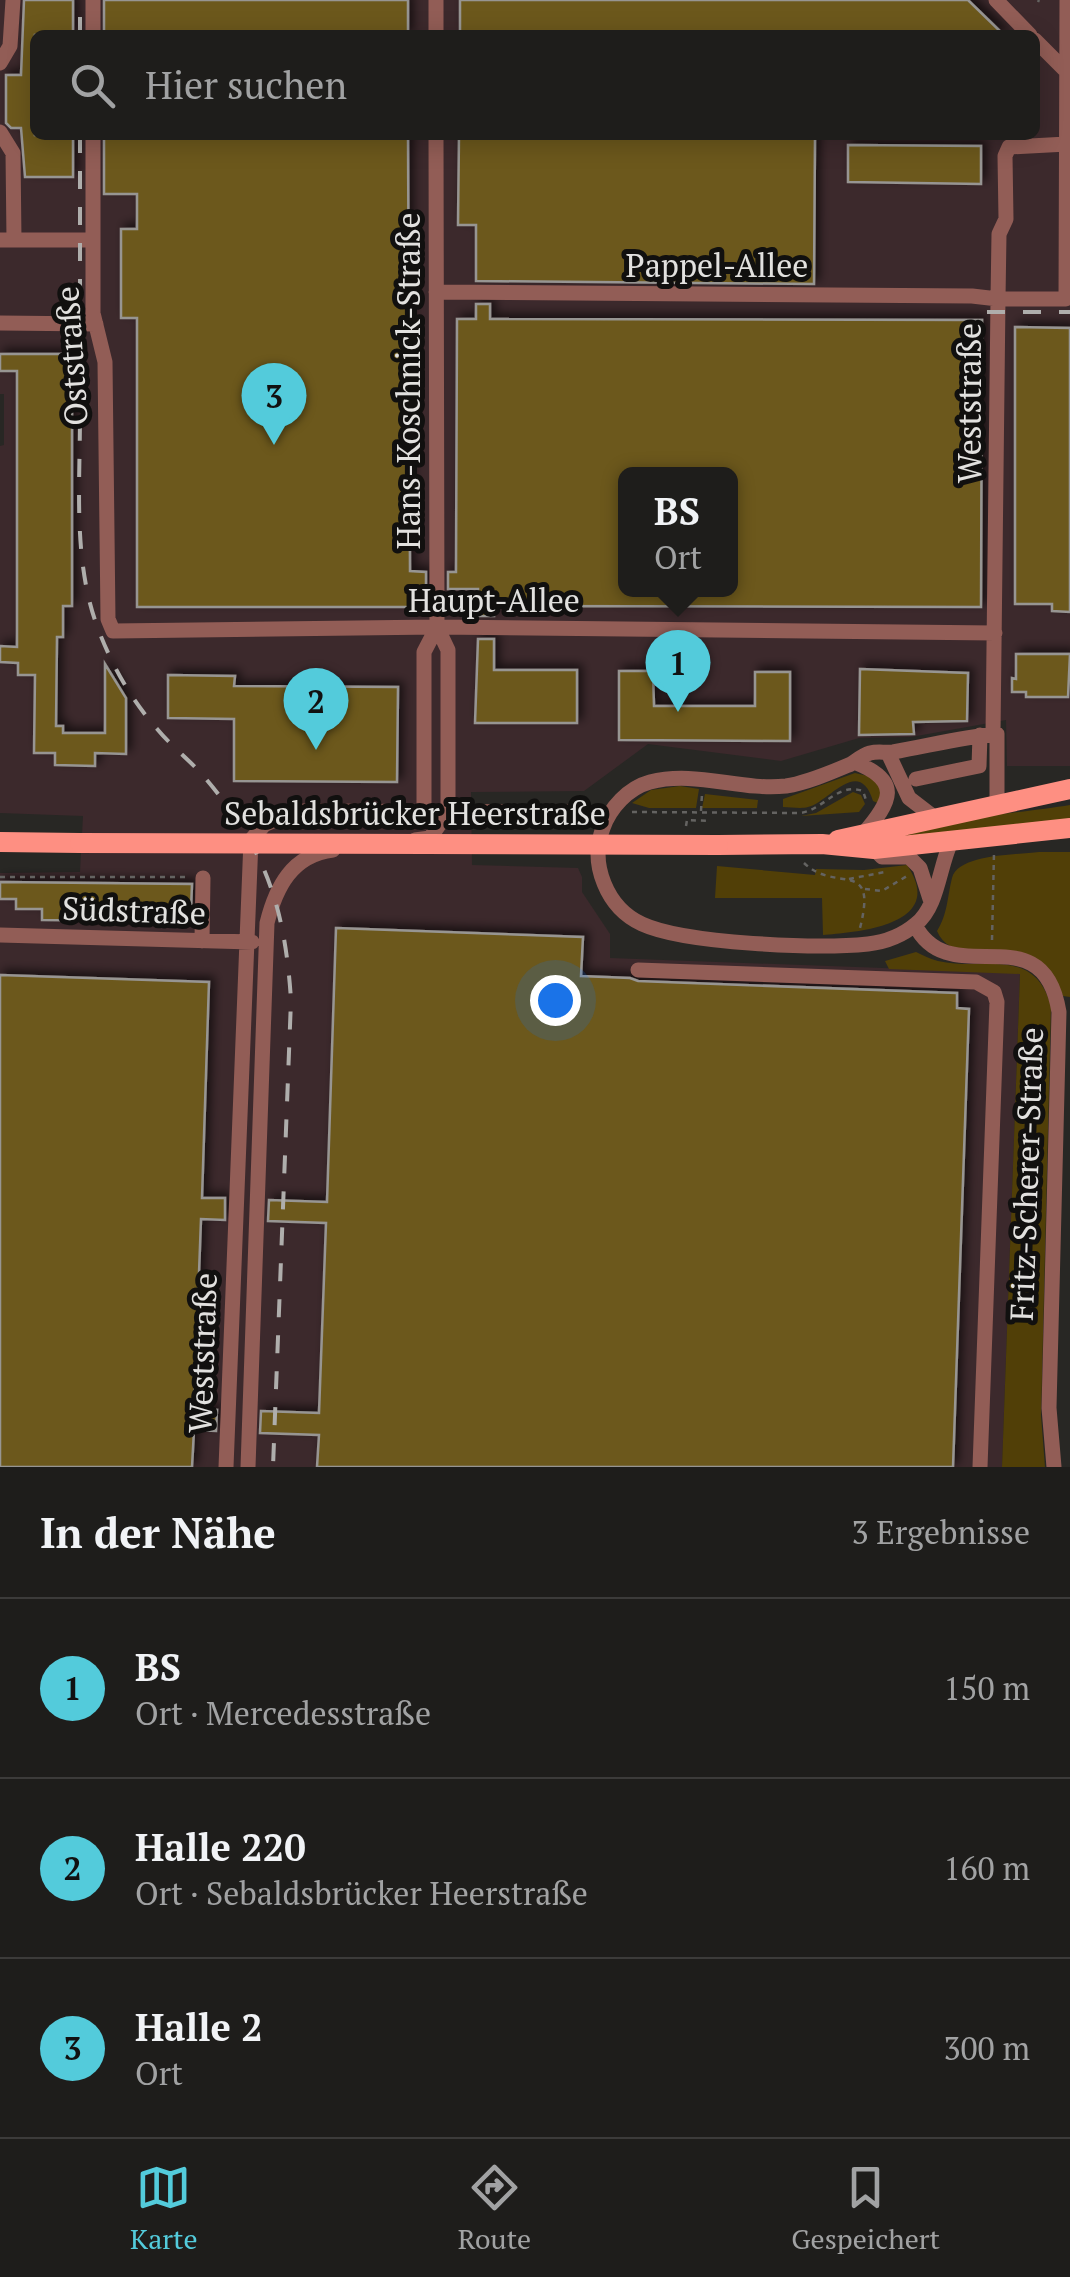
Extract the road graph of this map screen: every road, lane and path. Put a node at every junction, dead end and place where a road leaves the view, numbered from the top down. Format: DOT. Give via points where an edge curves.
graph roads {
  1 [pos="13,0"];
  2 [pos="93,0"];
  3 [pos="436,0"];
  4 [pos="996,0"];
  5 [pos="1067,0"];
  6 [pos="93,30"];
  7 [pos="436,30"];
  8 [pos="1026,30"];
  9 [pos="1040,44"];
  10 [pos="0,63"];
  11 [pos="1067,72"];
  12 [pos="0,132"];
  13 [pos="93,140"];
  14 [pos="436,140"];
  15 [pos="1066,144"];
  16 [pos="7,240"];
  17 [pos="93,240"];
  18 [pos="436,292"];
  19 [pos="998,300"];
  20 [pos="0,323"];
  21 [pos="96,324"];
  22 [pos="437,627"];
  23 [pos="113,632"];
  24 [pos="996,633"];
  25 [pos="986,734"];
  26 [pos="888,753"];
  27 [pos="854,762"];
  28 [pos="916,779"];
  29 [pos="1070,789"];
  30 [pos="997,804"];
  31 [pos="614,808"];
  32 [pos="424,812"];
  33 [pos="448,812"];
  34 [pos="710,812"];
  35 [pos="934,818"];
  36 [pos="710,821"];
  37 [pos="604,823"];
  38 [pos="1070,828"];
  39 [pos="868,842"];
  40 [pos="951,842"];
  41 [pos="3,843"];
  42 [pos="785,844"];
  43 [pos="994,852"];
  44 [pos="0,878"];
  45 [pos="202,878"];
  46 [pos="931,903"];
  47 [pos="915,925"];
  48 [pos="0,935"];
  49 [pos="202,941"];
  50 [pos="246,942"];
  51 [pos="266,942"];
  52 [pos="856,944"];
  53 [pos="991,956"];
  54 [pos="638,970"];
  55 [pos="244,991"];
  56 [pos="265,992"];
  57 [pos="240,1091"];
  58 [pos="261,1091"];
  59 [pos="238,1170"];
  60 [pos="258,1170"];
  61 [pos="235,1241"];
  62 [pos="256,1242"];
  63 [pos="226,1467"];
  64 [pos="248,1467"];
  65 [pos="980,1467"];
  66 [pos="1054,1467"];
  1 -- 10 [label="street" via="10,46"];
  2 -- 6 [label="street"];
  3 -- 7 [label="street"];
  4 -- 8 [label="street"];
  5 -- 11 [label="street, Weststraße"];
  9 -- 11 [label="street"];
  11 -- 15 [label="street, Weststraße"];
  12 -- 16 [label="street" via="13,153"];
  13 -- 17 [label="street, Oststraße"];
  14 -- 18 [label="street, Hans-Koschnick-Straße"];
  15 -- 19 [label="street" via="1009,147 1005,156"];
  15 -- 19 [label="street, Weststraße" via="1066,299"];
  16 -- 17 [label="street"];
  17 -- 21 [label="street, Oststraße"];
  18 -- 19 [label="street, Pappel-Allee"];
  18 -- 22 [label="street, Hans-Koschnick-Straße"];
  19 -- 24 [label="street, Weststraße"];
  20 -- 21 [label="street"];
  21 -- 23 [label="street, Oststraße" via="105,362"];
  22 -- 23 [label="street, Haupt-Allee"];
  22 -- 24 [label="street, Haupt-Allee"];
  22 -- 32 [label="street, Hans-Koschnick-Straße" via="424,652"];
  22 -- 33 [label="street, Hans-Koschnick-Straße" via="448,650"];
  24 -- 25 [label="street, Weststraße"];
  25 -- 26 [label="street"];
  25 -- 28 [label="street" via="979,766"];
  25 -- 30 [label="street, Weststraße" via="998,734"];
  26 -- 27 [label="street"];
  26 -- 35 [label="street" via="909,798"];
  27 -- 31 [label="street" via="786,786 687,778 646,783"];
  27 -- 39 [label="street" via="884,779 889,792"];
  29 -- 30 [label="main road, Sebaldsbrücker Heerstraße"];
  30 -- 35 [label="main road, Sebaldsbrücker Heerstraße"];
  31 -- 34 [label="path" via="631,814"];
  31 -- 37 [label="street"];
  32 -- 33 [label="street, Weststraße"];
  32 -- 50 [label="street, Weststraße" via="295,811 264,825 250,840"];
  33 -- 37 [label="street, Weststraße" via="570,812"];
  33 -- 51 [label="street, Weststraße" via="430,838 322,851 296,863 274,893"];
  34 -- 36 [label="path"];
  34 -- 39 [label="path" via="813,811 840,790 854,788 868,798"];
  35 -- 39 [label="main road, Sebaldsbrücker Heerstraße"];
  37 -- 52 [label="street" via="602,881 638,923 699,938"];
  38 -- 40 [label="main road, Sebaldsbrücker Heerstraße"];
  39 -- 40 [label="main road, Sebaldsbrücker Heerstraße"];
  39 -- 42 [label="main road, Sebaldsbrücker Heerstraße"];
  39 -- 46 [label="street" via="882,857 909,857 920,868"];
  40 -- 46 [label="street"];
  41 -- 42 [label="main road, Sebaldsbrücker Heerstraße, bridge"];
  42 -- 52 [label="path" via="814,872 864,889"];
  43 -- 53 [label="path"];
  44 -- 45 [label="path"];
  45 -- 49 [label="street"];
  46 -- 47 [label="street"];
  47 -- 52 [label="street" via="894,938"];
  47 -- 53 [label="street, Fritz-Scherer-Straße" via="922,940 951,956"];
  48 -- 49 [label="street, Südstraße"];
  49 -- 50 [label="street, Südstraße"];
  50 -- 51 [label="street, Südstraße"];
  50 -- 55 [label="street, Weststraße"];
  51 -- 56 [label="street, Weststraße"];
  53 -- 66 [label="street, Fritz-Scherer-Straße" via="1020,958 1040,969 1055,988 1059,1012 1048,1408"];
  54 -- 65 [label="street" via="976,982 994,992"];
  55 -- 56 [label="street"];
  55 -- 57 [label="street, Weststraße"];
  56 -- 58 [label="street, Weststraße"];
  57 -- 58 [label="street"];
  57 -- 59 [label="street, Weststraße"];
  58 -- 60 [label="street, Weststraße"];
  59 -- 60 [label="street"];
  59 -- 61 [label="street, Weststraße"];
  60 -- 62 [label="street, Weststraße"];
  61 -- 62 [label="street, Weststraße"];
  61 -- 63 [label="street, Weststraße"];
  62 -- 64 [label="street, Weststraße"];
}
